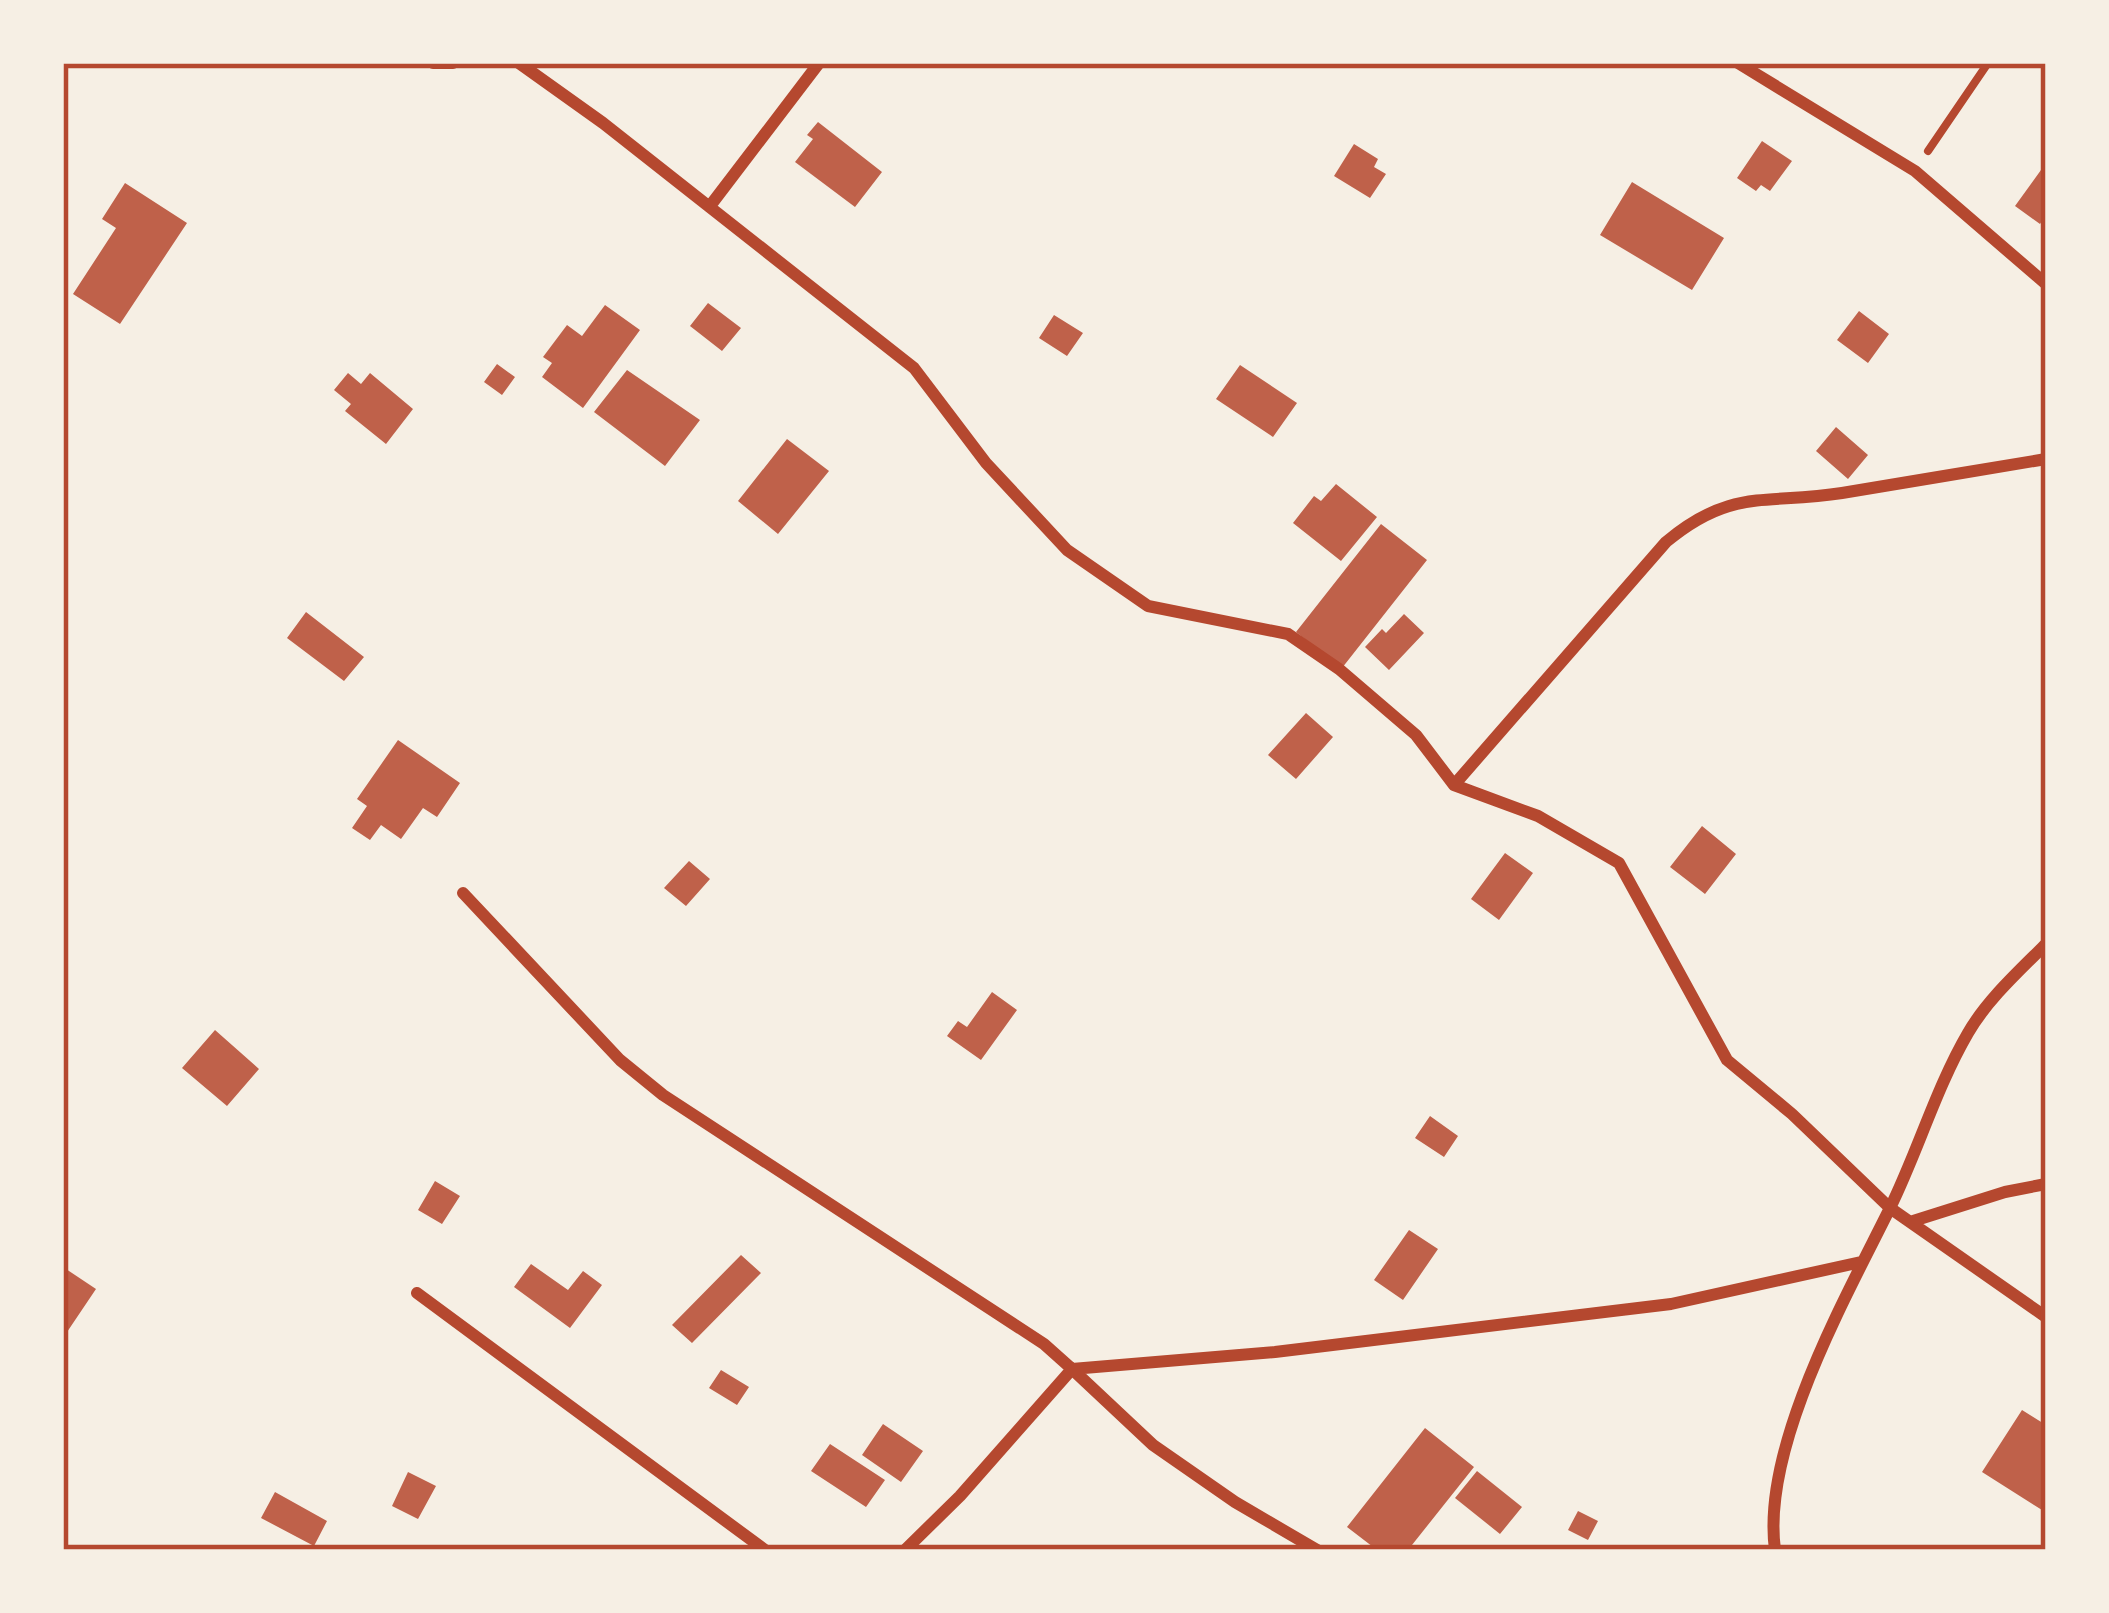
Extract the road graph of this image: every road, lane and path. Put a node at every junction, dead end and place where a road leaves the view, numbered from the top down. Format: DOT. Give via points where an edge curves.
graph roads {
  1 [pos="434,63"];
  2 [pos="453,63"];
  3 [pos="519,63"];
  4 [pos="819,63"];
  5 [pos="1738,63"];
  6 [pos="1988,63"];
  7 [pos="1915,171"];
  8 [pos="710,206"];
  9 [pos="2046,284"];
  10 [pos="2046,459"];
  11 [pos="1454,785"];
  12 [pos="463,892"];
  13 [pos="2046,944"];
  14 [pos="2046,1184"];
  15 [pos="1890,1208"];
  16 [pos="1910,1222"];
  17 [pos="1861,1262"];
  18 [pos="417,1293"];
  19 [pos="2046,1317"];
  20 [pos="1072,1369"];
  21 [pos="764,1550"];
  22 [pos="905,1550"];
  23 [pos="1317,1550"];
  24 [pos="1775,1550"];
  1 -- 2 [label="street"];
  3 -- 8 [label="street"];
  4 -- 8 [label="street"];
  5 -- 7 [label="street"];
  6 -- 7 [label="path"];
  7 -- 9 [label="street"];
  8 -- 11 [label="street" via="914,368 986,463 1067,550 1148,606 1288,634 1416,735"];
  10 -- 11 [label="street" via="1834,494 1760,497 1694,519"];
  11 -- 15 [label="street" via="1538,816 1619,863 1727,1060"];
  12 -- 20 [label="street" via="620,1060 663,1095"];
  13 -- 15 [label="street" via="1969,1031"];
  14 -- 16 [label="street"];
  15 -- 16 [label="street"];
  15 -- 17 [label="street"];
  16 -- 19 [label="street"];
  17 -- 20 [label="street" via="1671,1304"];
  17 -- 24 [label="street" via="1797,1413 1781,1468"];
  18 -- 21 [label="street"];
  20 -- 22 [label="street"];
  20 -- 23 [label="street" via="1153,1445"];
}
